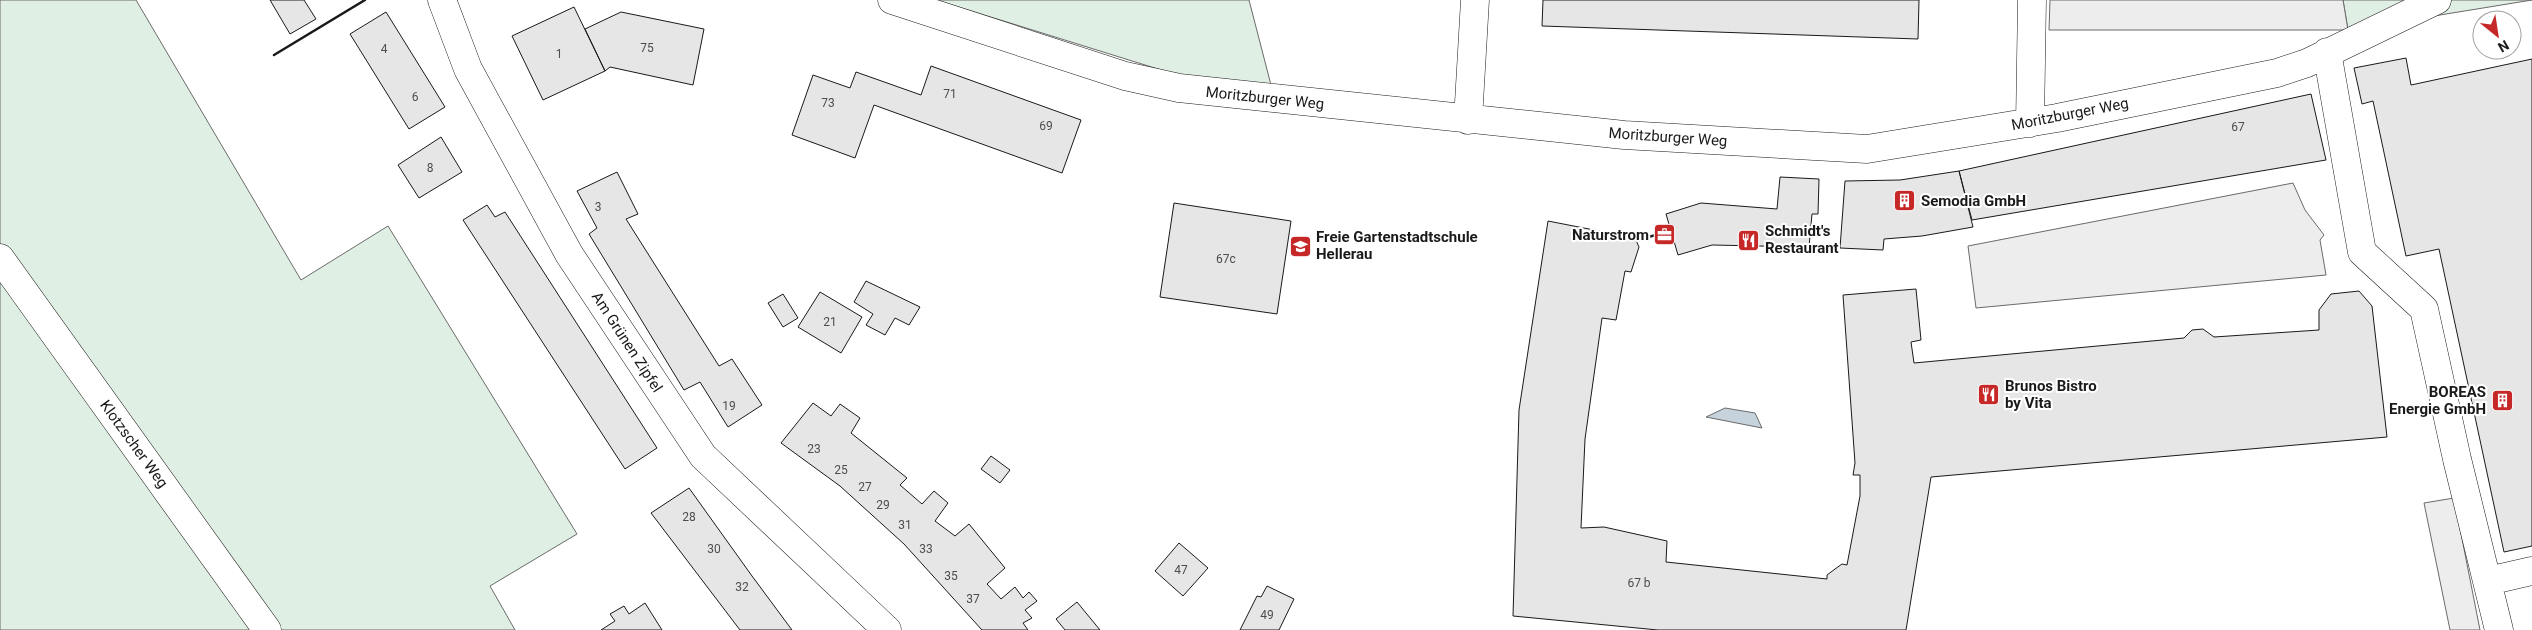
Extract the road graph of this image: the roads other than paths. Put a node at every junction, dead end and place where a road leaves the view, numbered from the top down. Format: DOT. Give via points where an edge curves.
graph roads {
  1 [pos="442,0"];
  2 [pos="892,0"];
  3 [pos="1475,0"];
  4 [pos="2032,0"];
  5 [pos="2437,0"];
  6 [pos="2327,52"];
  7 [pos="1468,120"];
  8 [pos="2030,123"];
  9 [pos="0,258"];
  10 [pos="2532,571"];
  11 [pos="2488,581"];
  12 [pos="267,630"];
  13 [pos="887,630"];
  14 [pos="2499,630"];
  1 -- 13 [label="street, Am Grünen Zipfel" via="468,69 569,254 702,456"];
  2 -- 7 [label="street, Moritzburger Weg" via="1125,76 1179,88"];
  3 -- 7 [label="street"];
  4 -- 8 [label="street"];
  5 -- 6 [label="street, Moritzburger Weg"];
  6 -- 8 [label="street, Moritzburger Weg" via="2277,73"];
  6 -- 11 [label="street" via="2362,252 2424,309"];
  7 -- 8 [label="street, Moritzburger Weg" via="1624,135 1867,149"];
  9 -- 12 [label="street, Klotzscher Weg"];
  10 -- 11 [label="street"];
  11 -- 14 [label="street"];
}
